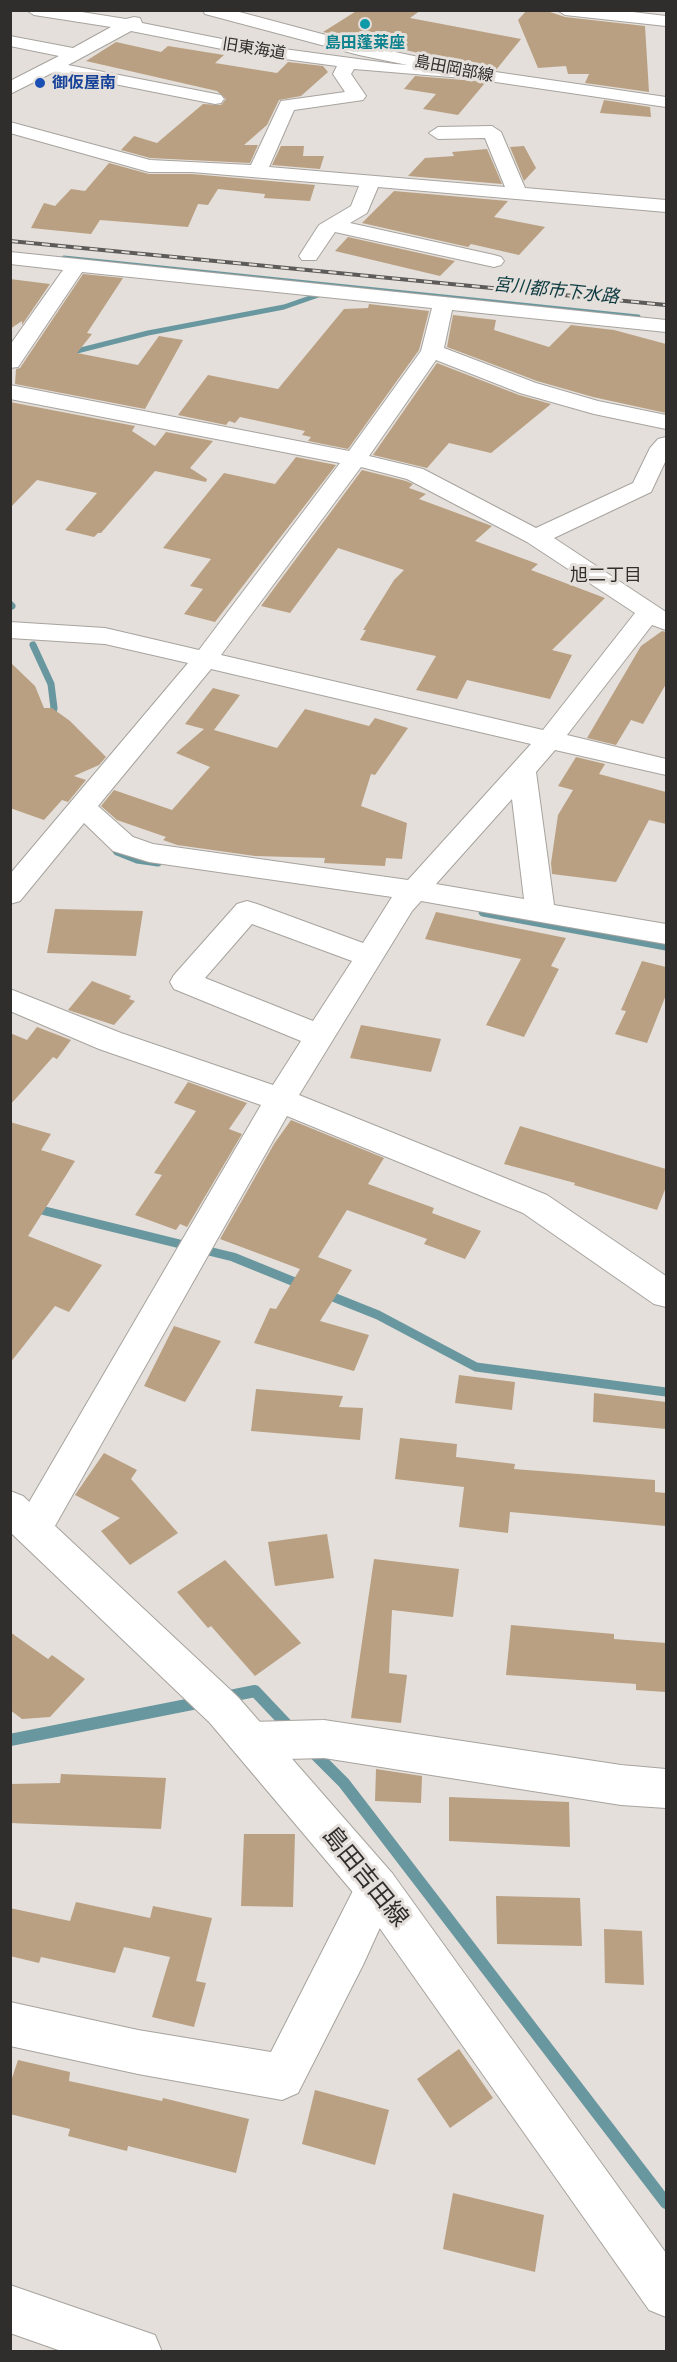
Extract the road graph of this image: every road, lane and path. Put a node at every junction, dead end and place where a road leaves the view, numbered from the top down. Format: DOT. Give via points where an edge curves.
graph roads {
  1 [pos="34,10"];
  2 [pos="153,10"];
  3 [pos="211,10"];
  4 [pos="565,10"];
  5 [pos="666,21"];
  6 [pos="129,25"];
  7 [pos="10,41"];
  8 [pos="78,54"];
  9 [pos="348,63"];
  10 [pos="53,67"];
  11 [pos="475,74"];
  12 [pos="10,89"];
  13 [pos="215,99"];
  14 [pos="666,102"];
  15 [pos="10,128"];
  16 [pos="438,133"];
  17 [pos="257,173"];
  18 [pos="370,182"];
  19 [pos="666,184"];
  20 [pos="517,193"];
  21 [pos="628,203"];
  22 [pos="666,206"];
  23 [pos="332,225"];
  24 [pos="309,256"];
  25 [pos="10,258"];
  26 [pos="494,261"];
  27 [pos="76,265"];
  28 [pos="444,301"];
  29 [pos="666,326"];
  30 [pos="432,351"];
  31 [pos="10,362"];
  32 [pos="10,392"];
  33 [pos="666,422"];
  34 [pos="666,444"];
  35 [pos="355,459"];
  36 [pos="643,487"];
  37 [pos="666,499"];
  38 [pos="536,537"];
  39 [pos="660,618"];
  40 [pos="10,630"];
  41 [pos="206,658"];
  42 [pos="550,739"];
  43 [pos="666,767"];
  44 [pos="522,770"];
  45 [pos="83,807"];
  46 [pos="414,890"];
  47 [pos="10,894"];
  48 [pos="540,911"];
  49 [pos="666,934"];
  50 [pos="369,956"];
  51 [pos="10,999"];
  52 [pos="320,1036"];
  53 [pos="280,1100"];
  54 [pos="666,1294"];
  55 [pos="22,1518"];
  56 [pos="251,1741"];
  57 [pos="666,1789"];
  58 [pos="377,1887"];
  59 [pos="10,2024"];
  60 [pos="660,2269"];
  61 [pos="10,2309"];
  62 [pos="138,2352"];
  1 -- 6 [label="street, 旧東海道"];
  2 -- 6 [label="street"];
  3 -- 11 [label="street, 島田岡部線" via="365,51"];
  4 -- 5 [label="street"];
  6 -- 8 [label="street"];
  6 -- 9 [label="street, 旧東海道" via="247,49"];
  7 -- 8 [label="street"];
  8 -- 10 [label="street"];
  9 -- 11 [label="street, 旧東海道"];
  9 -- 17 [label="street" via="342,74 357,96 287,105"];
  10 -- 12 [label="street"];
  10 -- 13 [label="street"];
  11 -- 14 [label="street, 島田岡部線"];
  15 -- 17 [label="street" via="148,166"];
  16 -- 20 [label="street" via="492,132"];
  17 -- 18 [label="street"];
  18 -- 20 [label="street"];
  18 -- 23 [label="street" via="360,209"];
  19 -- 21 [label="street"];
  20 -- 21 [label="street"];
  21 -- 22 [label="street"];
  23 -- 24 [label="street"];
  23 -- 26 [label="street"];
  25 -- 27 [label="street"];
  27 -- 28 [label="street"];
  27 -- 31 [label="street"];
  28 -- 29 [label="street"];
  28 -- 30 [label="street"];
  30 -- 33 [label="street" via="528,388"];
  30 -- 35 [label="street"];
  32 -- 35 [label="street"];
  34 -- 36 [label="street"];
  35 -- 38 [label="street" via="415,474"];
  35 -- 41 [label="street"];
  36 -- 37 [label="street"];
  36 -- 38 [label="street"];
  38 -- 39 [label="street"];
  39 -- 42 [label="street"];
  40 -- 41 [label="street" via="105,636"];
  41 -- 42 [label="street"];
  41 -- 45 [label="street"];
  42 -- 43 [label="street"];
  42 -- 44 [label="street"];
  44 -- 46 [label="street"];
  44 -- 48 [label="street"];
  45 -- 46 [label="street" via="123,844 149,853"];
  45 -- 47 [label="street"];
  46 -- 48 [label="street"];
  46 -- 50 [label="street"];
  48 -- 49 [label="street"];
  50 -- 52 [label="street"];
  50 -- 52 [label="street" via="247,911 185,982"];
  51 -- 53 [label="street" via="110,1041"];
  52 -- 53 [label="street"];
  53 -- 54 [label="street" via="535,1204"];
  53 -- 55 [label="street"];
  55 -- 56 [label="street, 島田吉田線" via="224,1710"];
  56 -- 57 [label="street" via="324,1739"];
  56 -- 58 [label="street, 島田吉田線"];
  58 -- 59 [label="street" via="282,2077 138,2052"];
  58 -- 60 [label="street, 島田吉田線"];
  61 -- 62 [label="street"];
}
